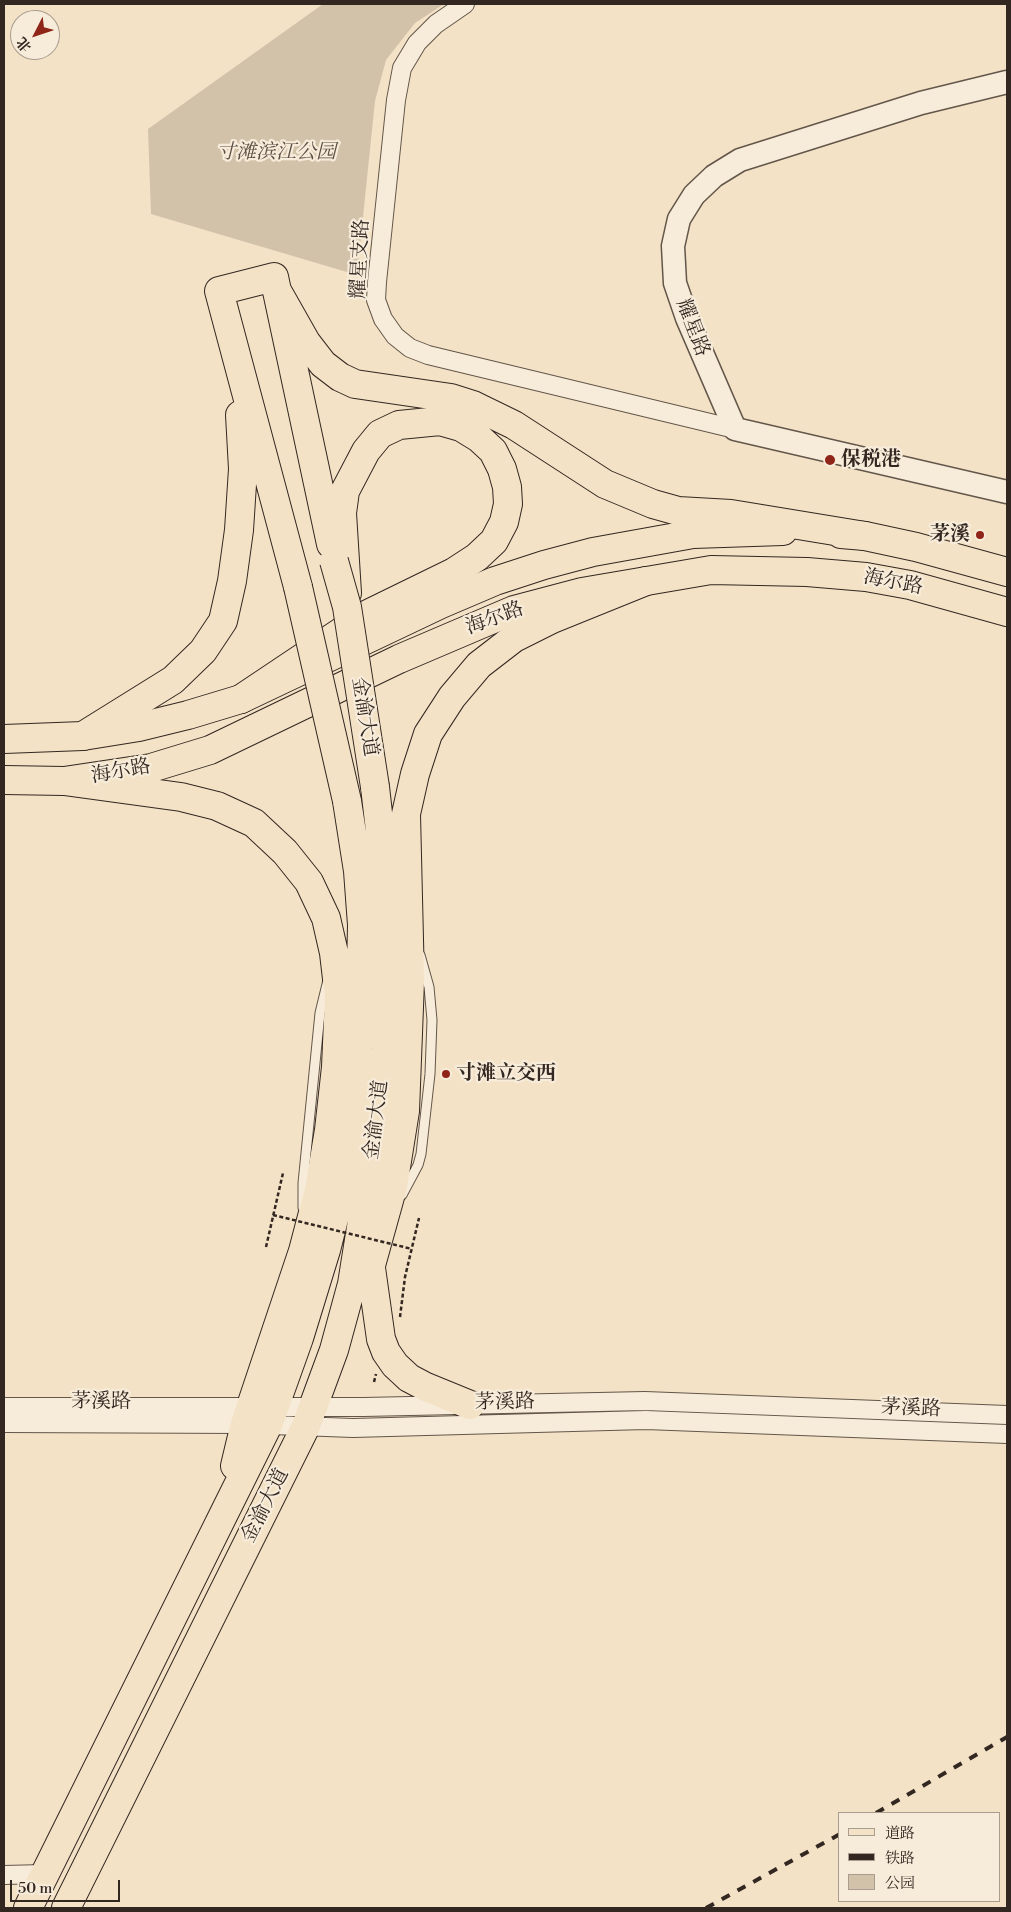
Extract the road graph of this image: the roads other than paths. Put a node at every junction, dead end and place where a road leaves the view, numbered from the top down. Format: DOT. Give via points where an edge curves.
graph roads {
  1 [pos="465,4"];
  2 [pos="1007,67"];
  3 [pos="1007,82"];
  4 [pos="921,103"];
  5 [pos="275,283"];
  6 [pos="232,342"];
  7 [pos="734,429"];
  8 [pos="1007,492"];
  9 [pos="865,536"];
  10 [pos="340,557"];
  11 [pos="1007,572"];
  12 [pos="646,581"];
  13 [pos="1007,612"];
  14 [pos="241,699"];
  15 [pos="11,736"];
  16 [pos="83,736"];
  17 [pos="4,780"];
  18 [pos="64,781"];
  19 [pos="371,1268"];
  20 [pos="334,1350"];
  21 [pos="470,1405"];
  22 [pos="4,1407"];
  23 [pos="1007,1414"];
  24 [pos="260,1415"];
  25 [pos="309,1416"];
  26 [pos="4,1423"];
  27 [pos="1007,1434"];
  28 [pos="44,1874"];
  29 [pos="4,1875"];
  30 [pos="28,1908"];
  31 [pos="66,1908"];
  1 -- 7 [label="street, 耀星支路" via="423,37 402,68 377,282 376,300 383,319 395,336 410,348 428,355"];
  2 -- 4 [label="street, 耀星路"];
  3 -- 4 [label="street, 耀星路"];
  4 -- 7 [label="street, 耀星路" via="740,160 714,176 694,195 679,219 673,246 675,283"];
  5 -- 6 [label="main road, 金渝大道" via="219,291"];
  5 -- 9 [label="main road" via="306,342 323,364 355,384 451,398 472,405 514,425 605,484 652,504 678,511 731,514"];
  5 -- 10 [label="main road, 金渝大道"];
  6 -- 16 [label="main road" via="243,469 233,572 223,621 203,651 173,680"];
  6 -- 24 [label="main road, 金渝大道, bridge" via="298,586 347,801 358,871 362,925 354,1107 341,1191 326,1250"];
  7 -- 8 [label="street"];
  9 -- 11 [label="main road, 海尔路"];
  9 -- 14 [label="main road, 海尔路" via="784,531 693,534 593,552 495,581"];
  10 -- 14 [label="main road" via="345,490 366,451 380,434 399,425 440,421 479,438 492,452 502,469 508,504 504,522 494,541 454,572 368,614"];
  10 -- 20 [label="main road, 金渝大道, bridge" via="376,787 382,848 386,1049 353,1276"];
  12 -- 13 [label="main road, 海尔路" via="710,570 866,577 910,585"];
  12 -- 18 [label="main road, 海尔路" via="582,592 514,610 399,659 210,750 151,768"];
  12 -- 19 [label="main road" via="514,638 479,665 452,696 428,734 406,814 409,1026 404,1110 393,1186"];
  14 -- 16 [label="main road, 海尔路" via="188,716"];
  15 -- 16 [label="main road, 海尔路"];
  17 -- 18 [label="main road, 海尔路"];
  18 -- 24 [label="main road" via="181,797 217,806 254,822 285,852 309,882 326,918 339,996 336,1067 319,1190"];
  19 -- 20 [label="main road"];
  19 -- 21 [label="main road" via="381,1339 395,1365 417,1383"];
  20 -- 25 [label="main road, 金渝大道"];
  21 -- 23 [label="street, 茅溪路" via="645,1401"];
  21 -- 25 [label="street, 茅溪路"];
  22 -- 24 [label="street, 茅溪路" via="215,1406"];
  24 -- 25 [label="street, 茅溪路"];
  24 -- 26 [label="street, 茅溪路"];
  24 -- 28 [label="main road, 金渝大道" via="225,1511"];
  25 -- 27 [label="street, 茅溪路" via="353,1428 646,1420"];
  25 -- 31 [label="main road, 金渝大道"];
  28 -- 29 [label="street"];
  28 -- 30 [label="main road, 金渝大道"];
}
